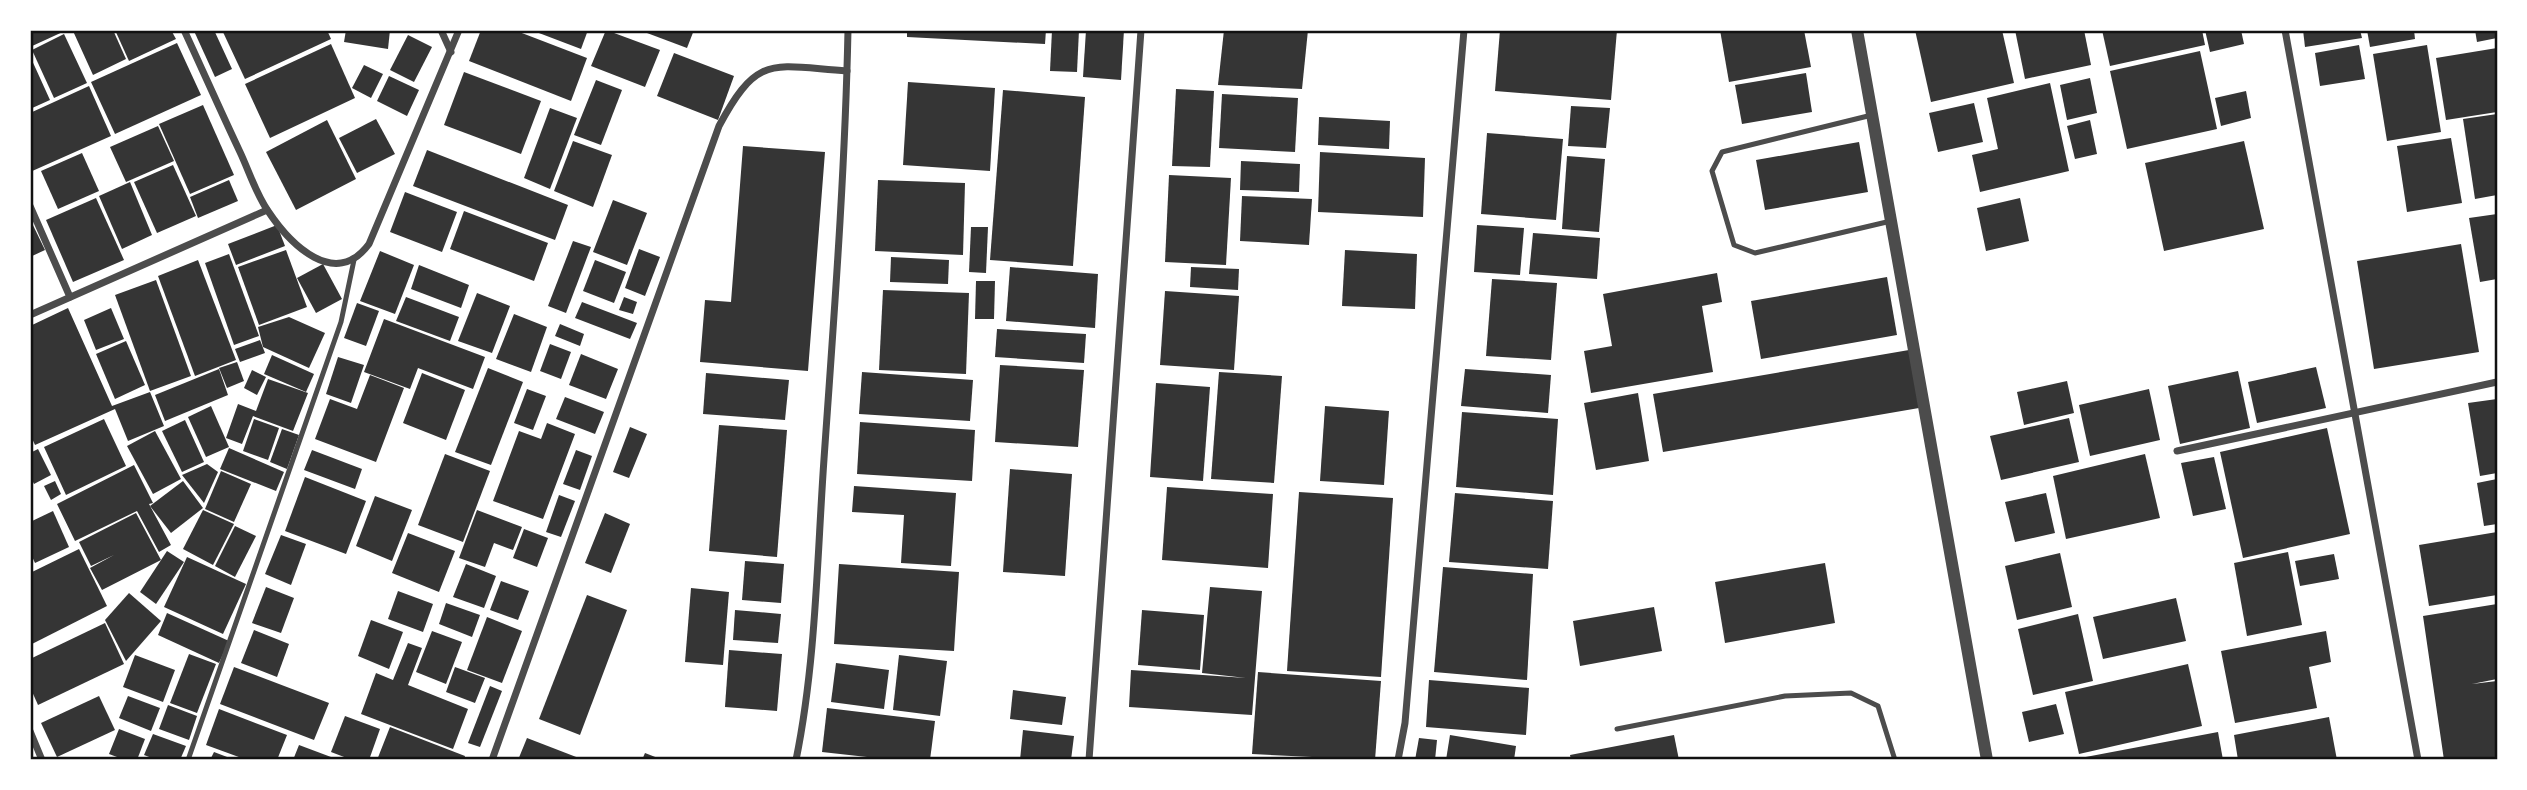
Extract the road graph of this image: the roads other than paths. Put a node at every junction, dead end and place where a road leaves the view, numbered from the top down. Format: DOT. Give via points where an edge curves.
graph roads {
  1 [pos="184,30"];
  2 [pos="441,30"];
  3 [pos="459,30"];
  4 [pos="848,30"];
  5 [pos="1141,30"];
  6 [pos="1464,30"];
  7 [pos="1857,30"];
  8 [pos="2285,30"];
  9 [pos="451,52"];
  10 [pos="847,71"];
  11 [pos="1872,115"];
  12 [pos="30,206"];
  13 [pos="267,210"];
  14 [pos="1891,221"];
  15 [pos="354,260"];
  16 [pos="70,297"];
  17 [pos="30,316"];
  18 [pos="2497,382"];
  19 [pos="2352,410"];
  20 [pos="2177,451"];
  21 [pos="1617,729"];
  22 [pos="30,731"];
  23 [pos="42,760"];
  24 [pos="188,760"];
  25 [pos="492,760"];
  26 [pos="796,760"];
  27 [pos="1089,760"];
  28 [pos="1398,760"];
  29 [pos="1895,760"];
  30 [pos="1987,760"];
  31 [pos="2418,760"];
  1 -- 13 [label="street"];
  2 -- 9 [label="street"];
  3 -- 9 [label="street"];
  4 -- 10 [label="street"];
  5 -- 27 [label="street"];
  6 -- 28 [label="street" via="1405,723"];
  7 -- 11 [label="street"];
  8 -- 19 [label="street"];
  9 -- 15 [label="street" via="378,228"];
  10 -- 25 [label="street" via="763,69 748,79 719,126"];
  10 -- 26 [label="street" via="812,640"];
  11 -- 14 [label="street"];
  11 -- 14 [label="lane" via="1722,152 1712,171 1734,245 1755,253"];
  12 -- 16 [label="street"];
  13 -- 15 [label="street" via="301,249 320,261"];
  13 -- 16 [label="street"];
  14 -- 30 [label="street"];
  15 -- 24 [label="lane" via="341,322"];
  16 -- 17 [label="street"];
  18 -- 19 [label="street"];
  19 -- 20 [label="street"];
  19 -- 31 [label="street"];
  21 -- 29 [label="lane" via="1785,696 1851,693 1878,706"];
  22 -- 23 [label="street"];
}
